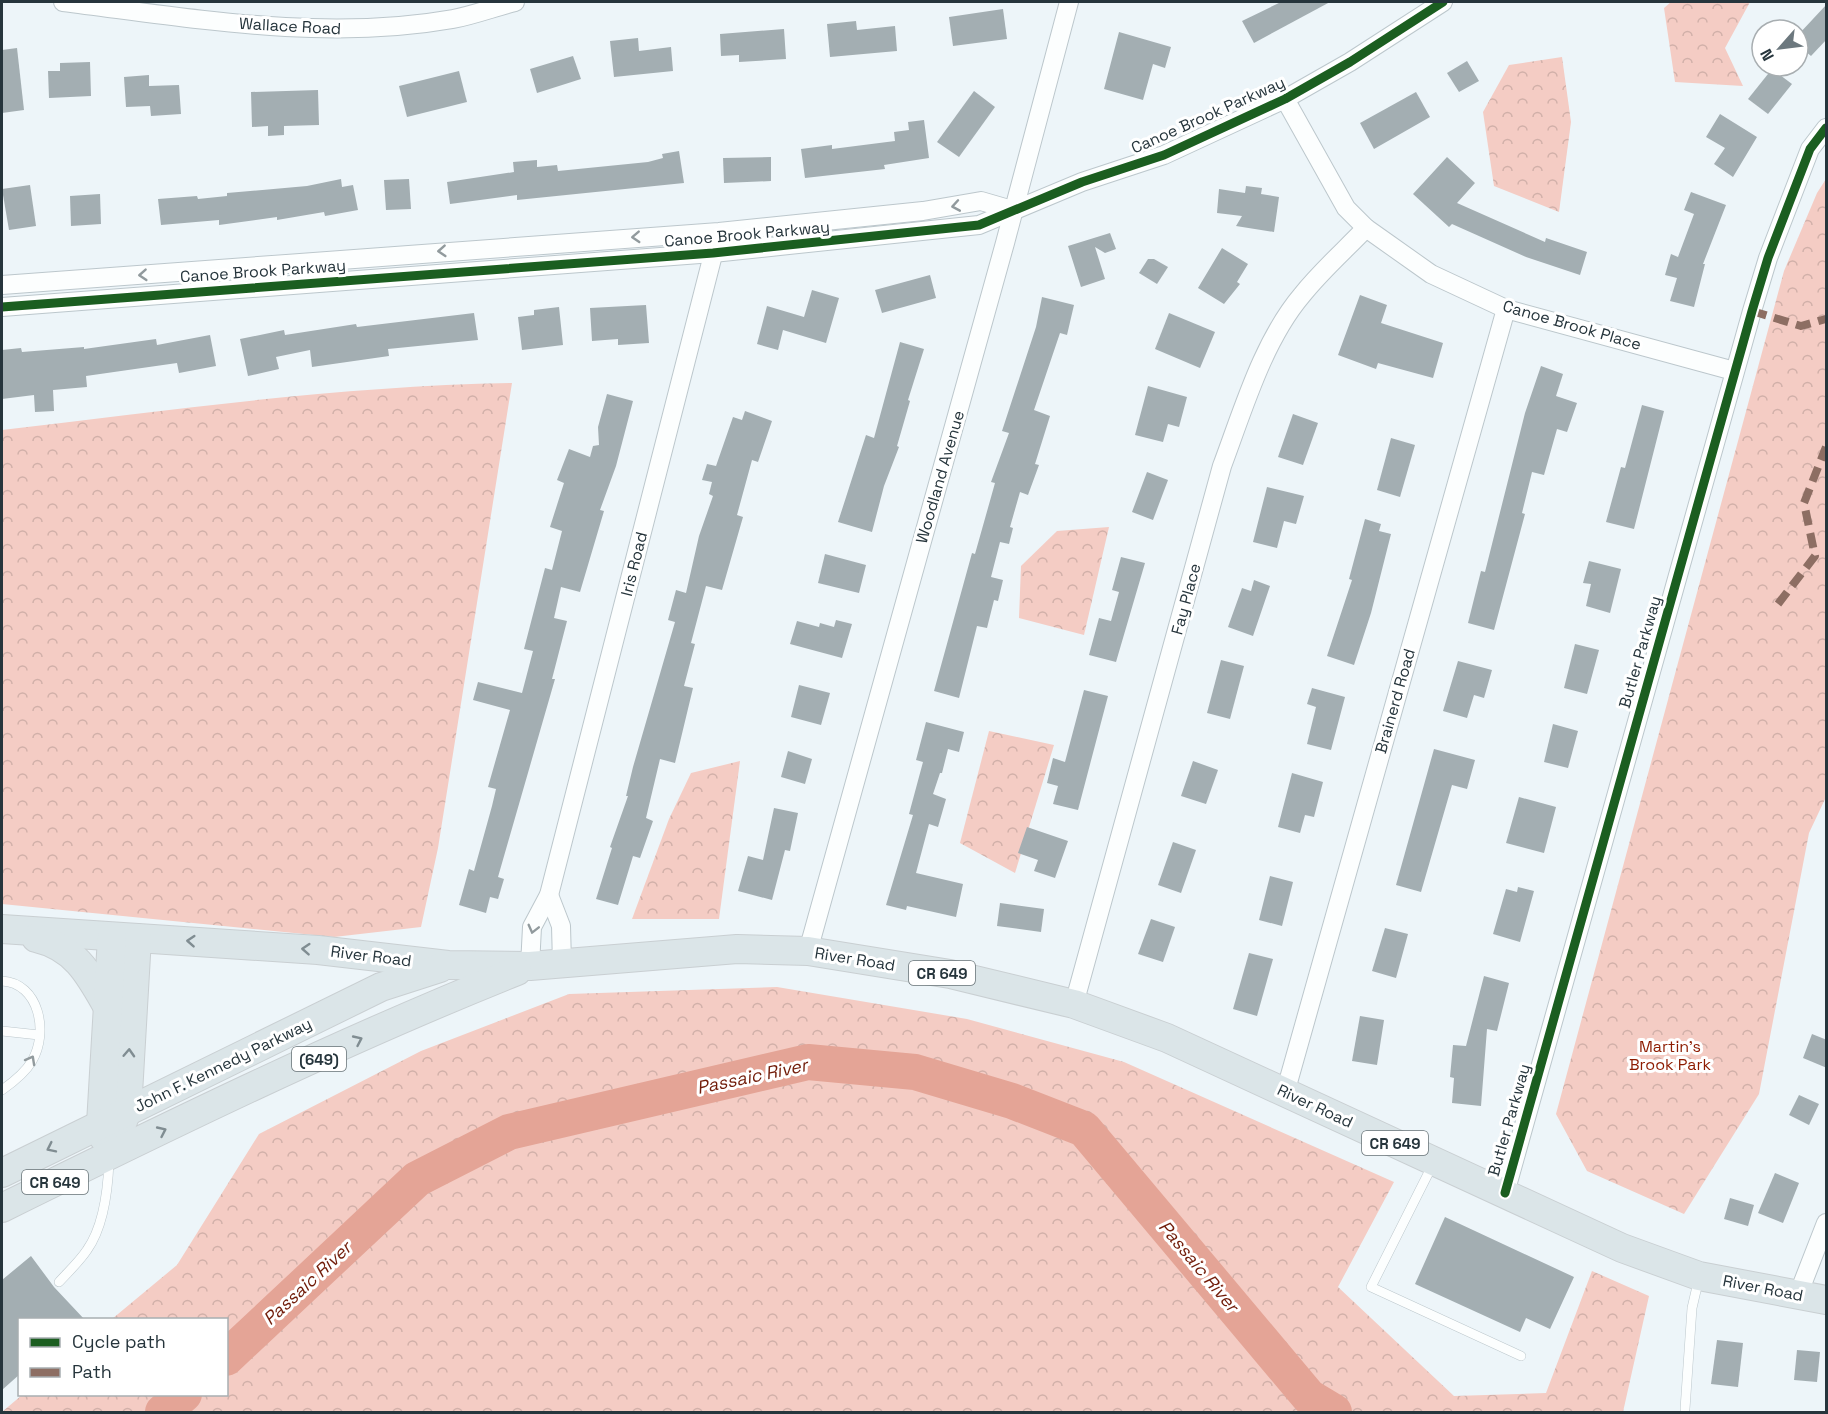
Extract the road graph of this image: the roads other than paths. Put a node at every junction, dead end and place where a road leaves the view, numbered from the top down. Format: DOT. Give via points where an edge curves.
graph roads {
  1 [pos="63,2"];
  2 [pos="515,2"];
  3 [pos="1069,2"];
  4 [pos="1443,2"];
  5 [pos="1285,99"];
  6 [pos="1827,128"];
  7 [pos="1012,210"];
  8 [pos="1366,228"];
  9 [pos="719,232"];
  10 [pos="713,253"];
  11 [pos="2,285"];
  12 [pos="2,307"];
  13 [pos="1506,309"];
  14 [pos="1734,370"];
  15 [pos="549,895"];
  16 [pos="2,929"];
  17 [pos="124,938"];
  18 [pos="808,951"];
  19 [pos="562,963"];
  20 [pos="448,965"];
  21 [pos="530,966"];
  22 [pos="2,981"];
  23 [pos="106,1004"];
  24 [pos="1074,1004"];
  25 [pos="2,1030"];
  26 [pos="39,1035"];
  27 [pos="2,1090"];
  28 [pos="1285,1093"];
  29 [pos="127,1111"];
  30 [pos="101,1124"];
  31 [pos="109,1155"];
  32 [pos="1434,1161"];
  33 [pos="2,1173"];
  34 [pos="1504,1193"];
  35 [pos="2,1208"];
  36 [pos="1827,1223"];
  37 [pos="1699,1276"];
  38 [pos="59,1282"];
  39 [pos="1798,1295"];
  40 [pos="1827,1300"];
  41 [pos="1521,1356"];
  42 [pos="1685,1409"];
  1 -- 2 [label="street, Wallace Road" via="258,26 349,29 454,19"];
  3 -- 7 [label="street, Woodland Avenue"];
  4 -- 5 [label="street, Canoe Brook Parkway"];
  5 -- 7 [label="street, Canoe Brook Parkway" via="1164,155"];
  5 -- 8 [label="street, Canoe Brook Place" via="1341,200"];
  6 -- 14 [label="street, Butler Parkway" via="1810,149 1768,258"];
  7 -- 9 [label="street, Canoe Brook Parkway, one-way" via="981,201"];
  7 -- 10 [label="street, Canoe Brook Parkway" via="979,225"];
  7 -- 18 [label="street, Woodland Avenue"];
  8 -- 13 [label="street, Canoe Brook Place" via="1431,274"];
  8 -- 24 [label="street, Fay Place" via="1301,296 1259,368 1235,430"];
  9 -- 10 [label="street, Iris Road"];
  9 -- 11 [label="street, Canoe Brook Parkway, one-way"];
  10 -- 12 [label="street, Canoe Brook Parkway"];
  10 -- 15 [label="street, Iris Road"];
  13 -- 14 [label="street, Canoe Brook Place"];
  13 -- 28 [label="street, Brainerd Road"];
  14 -- 34 [label="street, Butler Parkway"];
  15 -- 19 [label="street" via="561,926"];
  15 -- 21 [label="street, Iris Road, one-way" via="531,927"];
  16 -- 17 [label="main road, River Road / (649)"];
  16 -- 23 [label="main road" via="63,948 87,970"];
  20 -- 17 [label="main road, River Road / (649), one-way" via="318,950"];
  17 -- 23 [label="main road"];
  29 -- 17 [label="main road, one-way"];
  18 -- 19 [label="main road, River Road / CR 649" via="737,949"];
  18 -- 24 [label="main road, River Road / CR 649" via="950,974"];
  19 -- 21 [label="main road, River Road / CR 649"];
  20 -- 21 [label="main road, River Road / (649)"];
  20 -- 29 [label="main road, John F. Kennedy Parkway / (649)" via="381,987"];
  31 -- 21 [label="main road, John F. Kennedy Parkway / (649), one-way" via="450,998"];
  22 -- 26 [label="lane" via="29,991 37,1008"];
  23 -- 30 [label="main road"];
  24 -- 28 [label="main road, River Road / CR 649" via="1167,1038"];
  25 -- 26 [label="lane"];
  27 -- 26 [label="lane, one-way" via="31,1063"];
  28 -- 32 [label="main road, River Road / CR 649"];
  29 -- 30 [label="main road, John F. Kennedy Parkway / (649)"];
  29 -- 31 [label="main road"];
  30 -- 31 [label="main road"];
  30 -- 33 [label="main road, John F. Kennedy Parkway / CR 649, one-way"];
  31 -- 35 [label="main road, John F. Kennedy Parkway / CR 649"];
  31 -- 38 [label="lane" via="108,1188 99,1222 88,1249"];
  32 -- 34 [label="main road, River Road / CR 649"];
  32 -- 41 [label="lane" via="1371,1287"];
  34 -- 37 [label="main road, River Road / CR 649" via="1622,1248"];
  36 -- 39 [label="street"];
  37 -- 39 [label="main road, River Road / CR 649"];
  37 -- 42 [label="lane" via="1692,1308"];
  39 -- 40 [label="main road, River Road / CR 649"];
}
